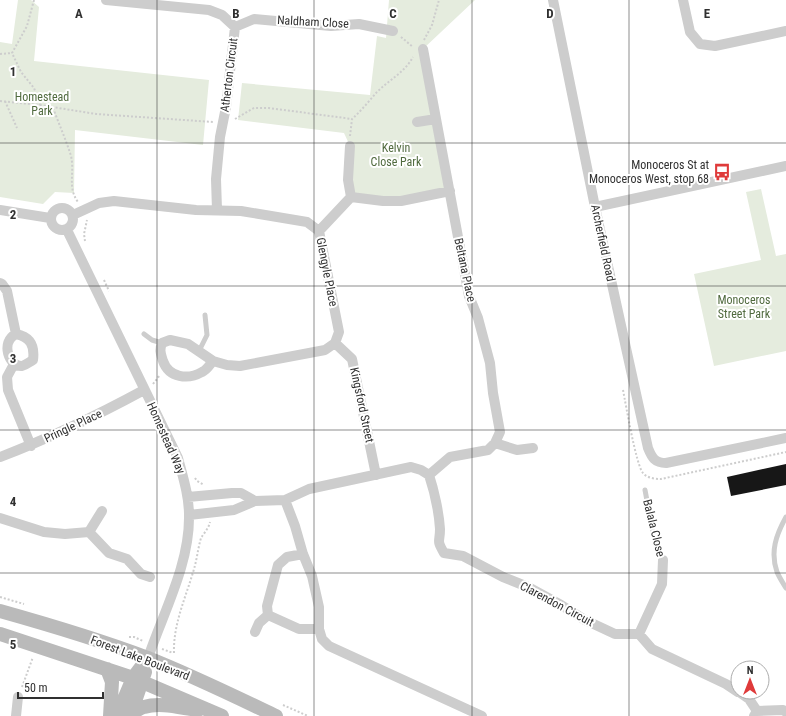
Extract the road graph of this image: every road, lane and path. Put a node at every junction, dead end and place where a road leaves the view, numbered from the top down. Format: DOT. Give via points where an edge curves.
graph roads {
  1 [pos="34,0"];
  2 [pos="106,0"];
  3 [pos="439,0"];
  4 [pos="553,0"];
  5 [pos="684,0"];
  6 [pos="235,27"];
  7 [pos="393,31"];
  8 [pos="786,31"];
  9 [pos="420,48"];
  10 [pos="12,53"];
  11 [pos="0,54"];
  12 [pos="414,56"];
  13 [pos="0,101"];
  14 [pos="5,101"];
  15 [pos="40,105"];
  16 [pos="352,119"];
  17 [pos="436,119"];
  18 [pos="417,122"];
  19 [pos="223,123"];
  20 [pos="17,128"];
  21 [pos="350,146"];
  22 [pos="786,166"];
  23 [pos="450,191"];
  24 [pos="351,197"];
  25 [pos="595,207"];
  26 [pos="0,210"];
  27 [pos="217,210"];
  28 [pos="73,215"];
  29 [pos="50,218"];
  30 [pos="67,230"];
  31 [pos="319,231"];
  32 [pos="0,283"];
  33 [pos="205,315"];
  34 [pos="16,334"];
  35 [pos="144,334"];
  36 [pos="162,343"];
  37 [pos="335,343"];
  38 [pos="199,351"];
  39 [pos="213,361"];
  40 [pos="14,364"];
  41 [pos="144,390"];
  42 [pos="786,438"];
  43 [pos="495,443"];
  44 [pos="31,446"];
  45 [pos="532,448"];
  46 [pos="0,457"];
  47 [pos="376,474"];
  48 [pos="429,475"];
  49 [pos="645,490"];
  50 [pos="188,497"];
  51 [pos="285,500"];
  52 [pos="255,501"];
  53 [pos="102,511"];
  54 [pos="189,515"];
  55 [pos="786,517"];
  56 [pos="0,518"];
  57 [pos="89,532"];
  58 [pos="303,554"];
  59 [pos="663,560"];
  60 [pos="150,577"];
  61 [pos="786,588"];
  62 [pos="0,611"];
  63 [pos="268,615"];
  64 [pos="319,629"];
  65 [pos="255,632"];
  66 [pos="0,634"];
  67 [pos="639,634"];
  68 [pos="33,657"];
  69 [pos="148,658"];
  70 [pos="107,669"];
  71 [pos="138,680"];
  72 [pos="730,687"];
  73 [pos="18,697"];
  74 [pos="749,700"];
  75 [pos="786,712"];
  76 [pos="755,713"];
  77 [pos="218,714"];
  78 [pos="16,716"];
  79 [pos="110,716"];
  80 [pos="126,716"];
  81 [pos="276,716"];
  82 [pos="482,716"];
  1 -- 10 [label="path" via="26,26"];
  2 -- 6 [label="street, Atherton Circuit" via="209,10 222,15"];
  3 -- 9 [label="path" via="432,25"];
  4 -- 25 [label="street, Archerfield Road"];
  5 -- 8 [label="street" via="690,32 700,44 715,46"];
  6 -- 7 [label="street, Naldham Close" via="254,18 330,26 359,24"];
  6 -- 19 [label="street, Atherton Circuit"];
  7 -- 9 [label="path"];
  9 -- 17 [label="street, Beltana Place"];
  10 -- 11 [label="path"];
  10 -- 15 [label="path" via="21,72 32,83"];
  12 -- 16 [label="path" via="408,66 378,91"];
  13 -- 14 [label="path"];
  14 -- 15 [label="path"];
  14 -- 20 [label="path"];
  15 -- 19 [label="path" via="96,114"];
  16 -- 19 [label="path" via="254,108"];
  16 -- 21 [label="path"];
  17 -- 18 [label="street"];
  17 -- 23 [label="street, Beltana Place"];
  19 -- 27 [label="street, Atherton Circuit" via="216,179"];
  21 -- 24 [label="street" via="348,180"];
  22 -- 25 [label="street"];
  23 -- 24 [label="street" via="401,201 383,202"];
  23 -- 43 [label="street, Beltana Place" via="469,296 490,362 492,393 500,432"];
  24 -- 31 [label="street"];
  25 -- 42 [label="street, Archerfield Road" via="648,448 654,460 666,463"];
  26 -- 29 [label="street"];
  27 -- 28 [label="street, Glengyle Place" via="114,201 99,203"];
  27 -- 31 [label="street, Glengyle Place" via="241,211 307,222"];
  28 -- 29 [label="street" via="69,210 61,208 54,211"];
  28 -- 30 [label="street" via="73,223"];
  29 -- 30 [label="street" via="53,227 60,231"];
  30 -- 41 [label="street, Homestead Way"];
  31 -- 37 [label="street, Glengyle Place" via="339,332"];
  32 -- 34 [label="street" via="7,291"];
  33 -- 38 [label="lane" via="207,335"];
  34 -- 40 [label="street" via="10,336 6,344 6,352"];
  34 -- 40 [label="street" via="29,340 34,351 33,360 27,364"];
  35 -- 36 [label="lane"];
  36 -- 38 [label="street" via="170,340 188,344"];
  36 -- 39 [label="street" via="160,350 166,368 177,376 188,377 203,372"];
  37 -- 39 [label="street" via="325,350 240,366"];
  37 -- 47 [label="street, Kingsford Street" via="352,359"];
  38 -- 39 [label="street"];
  40 -- 44 [label="street" via="7,377 8,390"];
  41 -- 44 [label="street, Pringle Place" via="101,414"];
  41 -- 50 [label="street, Homestead Way" via="178,458"];
  43 -- 45 [label="street" via="516,450"];
  43 -- 48 [label="street" via="488,450 450,457"];
  44 -- 46 [label="street, Pringle Place"];
  47 -- 48 [label="street" via="411,467"];
  47 -- 51 [label="street" via="309,489"];
  48 -- 67 [label="street, Clarendon Circuit" via="440,529 438,542 444,553 463,556 528,587 615,634"];
  49 -- 59 [label="lane, Balala Close" via="654,538"];
  50 -- 52 [label="street" via="232,492 241,493"];
  50 -- 54 [label="street, Homestead Way"];
  51 -- 52 [label="street"];
  51 -- 58 [label="street"];
  52 -- 54 [label="street" via="234,510"];
  53 -- 57 [label="street"];
  54 -- 69 [label="street, Homestead Way" via="182,566"];
  55 -- 61 [label="lane" via="777,533 774,552 777,572"];
  56 -- 57 [label="street" via="44,532"];
  57 -- 60 [label="street" via="109,553 127,559 142,574"];
  58 -- 63 [label="street" via="287,558 278,565 267,606"];
  58 -- 64 [label="street" via="312,576 319,607"];
  59 -- 67 [label="street, Balala Close" via="662,584"];
  62 -- 69 [label="main road, Forest Lake Boulevard"];
  63 -- 64 [label="street" via="299,629"];
  63 -- 65 [label="street" via="259,623"];
  64 -- 82 [label="street" via="322,639 329,646"];
  66 -- 70 [label="main road, Forest Lake Boulevard"];
  67 -- 72 [label="street" via="652,649"];
  68 -- 73 [label="path"];
  69 -- 71 [label="main road"];
  69 -- 81 [label="main road, Forest Lake Boulevard"];
  70 -- 71 [label="main road, Forest Lake Boulevard"];
  70 -- 79 [label="main road" via="112,682"];
  71 -- 77 [label="main road, Forest Lake Boulevard"];
  71 -- 80 [label="main road"];
  73 -- 78 [label="street"];
  74 -- 76 [label="street"];
  75 -- 76 [label="street" via="783,710"];
  77 -- 80 [label="main road" via="150,706 142,707"];
}
